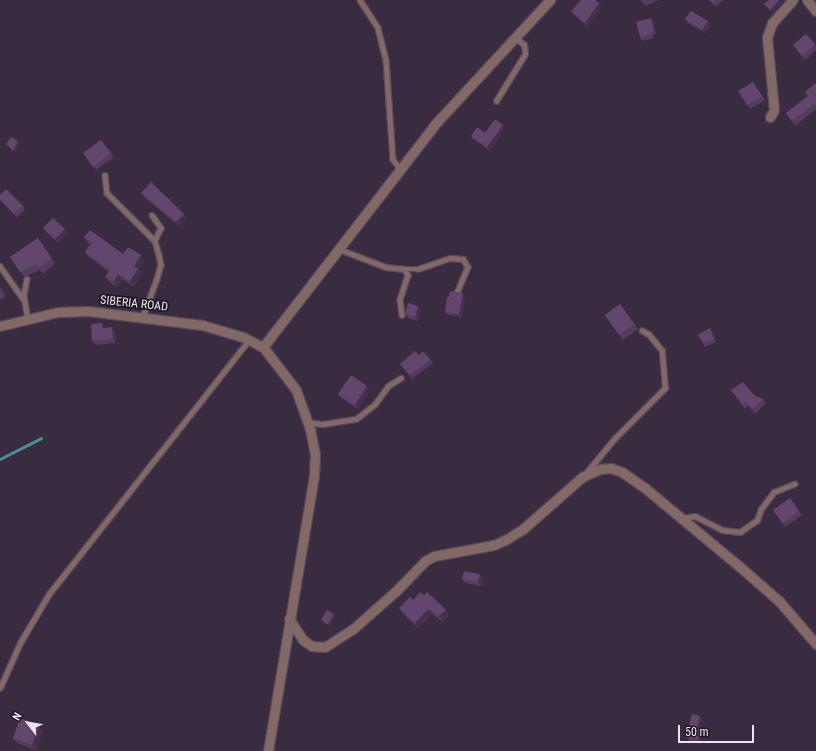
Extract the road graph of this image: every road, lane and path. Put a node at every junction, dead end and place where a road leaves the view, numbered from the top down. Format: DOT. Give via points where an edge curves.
graph roads {
  1 [pos="360,0"];
  2 [pos="550,0"];
  3 [pos="793,0"];
  4 [pos="807,0"];
  5 [pos="816,11"];
  6 [pos="513,37"];
  7 [pos="496,101"];
  8 [pos="770,117"];
  9 [pos="400,169"];
  10 [pos="105,175"];
  11 [pos="152,215"];
  12 [pos="155,241"];
  13 [pos="339,249"];
  14 [pos="0,266"];
  15 [pos="404,269"];
  16 [pos="27,279"];
  17 [pos="457,293"];
  18 [pos="24,300"];
  19 [pos="402,315"];
  20 [pos="143,316"];
  21 [pos="28,319"];
  22 [pos="0,326"];
  23 [pos="642,331"];
  24 [pos="249,340"];
  25 [pos="263,347"];
  26 [pos="401,378"];
  27 [pos="308,422"];
  28 [pos="582,477"];
  29 [pos="794,484"];
  30 [pos="680,518"];
  31 [pos="289,619"];
  32 [pos="816,644"];
  33 [pos="0,688"];
  34 [pos="268,751"];
  1 -- 9 [label="lane" via="378,28 386,68 393,159"];
  2 -- 6 [label="street"];
  3 -- 8 [label="street" via="772,23 767,37 774,110"];
  4 -- 5 [label="street"];
  6 -- 7 [label="lane" via="524,45 525,54"];
  6 -- 9 [label="street" via="436,123"];
  9 -- 13 [label="street"];
  10 -- 12 [label="lane" via="107,193"];
  11 -- 12 [label="lane" via="161,228"];
  12 -- 20 [label="lane" via="161,265"];
  13 -- 15 [label="lane" via="386,267"];
  13 -- 25 [label="street"];
  14 -- 18 [label="lane"];
  15 -- 17 [label="lane" via="418,269 450,258 463,260 468,267"];
  15 -- 19 [label="lane" via="408,275 400,300"];
  16 -- 18 [label="lane"];
  18 -- 21 [label="lane"];
  20 -- 21 [label="street, SIBERIA ROAD" via="88,311 58,312"];
  20 -- 24 [label="street, SIBERIA ROAD" via="202,324"];
  21 -- 22 [label="street, SIBERIA ROAD"];
  23 -- 28 [label="lane" via="649,335 662,352 665,388 615,438"];
  24 -- 25 [label="street, SIBERIA ROAD"];
  24 -- 33 [label="lane" via="49,594 20,643"];
  25 -- 27 [label="street" via="296,390"];
  26 -- 27 [label="lane" via="388,386 375,404 356,419 323,424"];
  27 -- 31 [label="street" via="315,455 314,476"];
  28 -- 30 [label="street" via="600,469 622,472"];
  28 -- 31 [label="street" via="507,539 494,545 434,556 425,561 353,629 324,647 312,646 303,640"];
  29 -- 30 [label="lane" via="774,492 760,509 757,520 740,532 722,530 695,516"];
  30 -- 32 [label="street" via="779,601"];
  31 -- 34 [label="street"];
}
